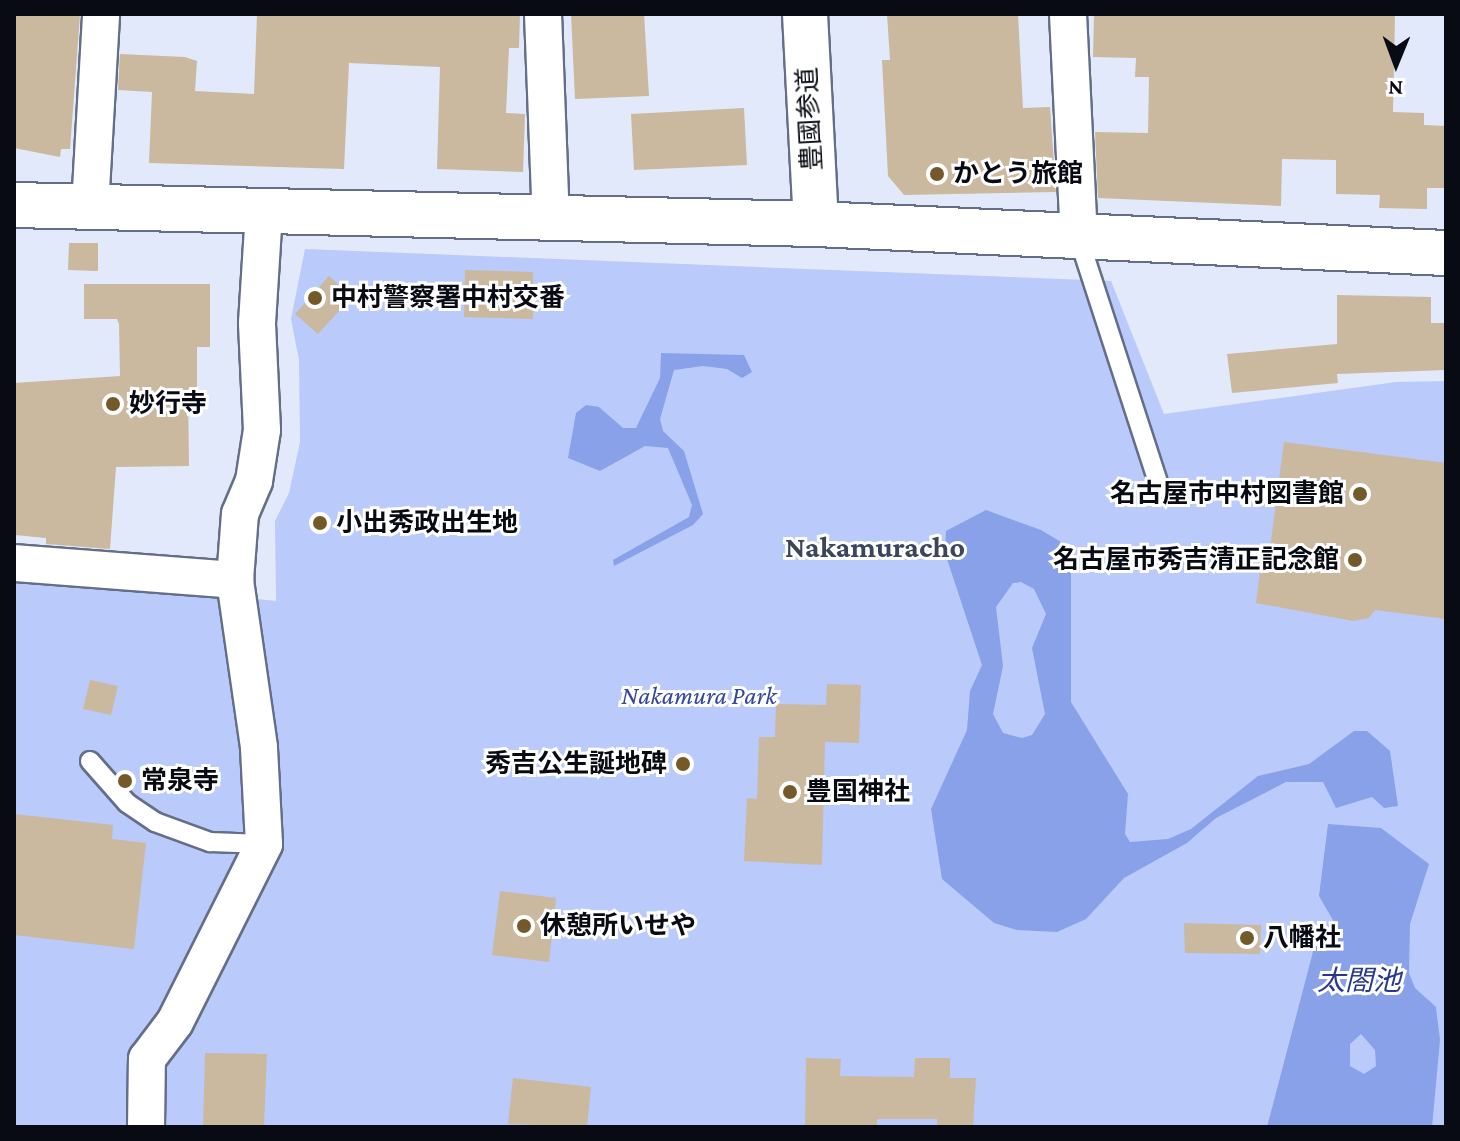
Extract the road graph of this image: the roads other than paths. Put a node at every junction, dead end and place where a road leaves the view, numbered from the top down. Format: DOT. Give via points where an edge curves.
graph roads {
  1 [pos="101,14"];
  2 [pos="543,14"];
  3 [pos="805,14"];
  4 [pos="1068,14"];
  5 [pos="14,205"];
  6 [pos="90,207"];
  7 [pos="264,211"];
  8 [pos="551,218"];
  9 [pos="816,224"];
  10 [pos="1079,239"];
  11 [pos="1446,253"];
  12 [pos="1160,489"];
  13 [pos="14,563"];
  14 [pos="235,580"];
  15 [pos="90,761"];
  16 [pos="264,844"];
  17 [pos="146,1127"];
  1 -- 6 [label="street"];
  2 -- 8 [label="street"];
  3 -- 9 [label="street, 豊國参道"];
  4 -- 10 [label="street"];
  5 -- 6 [label="street"];
  6 -- 7 [label="street"];
  7 -- 8 [label="street"];
  7 -- 14 [label="street" via="257,323 262,430 254,481 240,514"];
  8 -- 9 [label="street"];
  9 -- 10 [label="street"];
  10 -- 11 [label="street"];
  10 -- 12 [label="lane"];
  13 -- 14 [label="street"];
  14 -- 16 [label="street" via="259,747"];
  15 -- 16 [label="lane" via="127,803 155,822 210,842"];
  16 -- 17 [label="street" via="175,1022 147,1059"];
}
